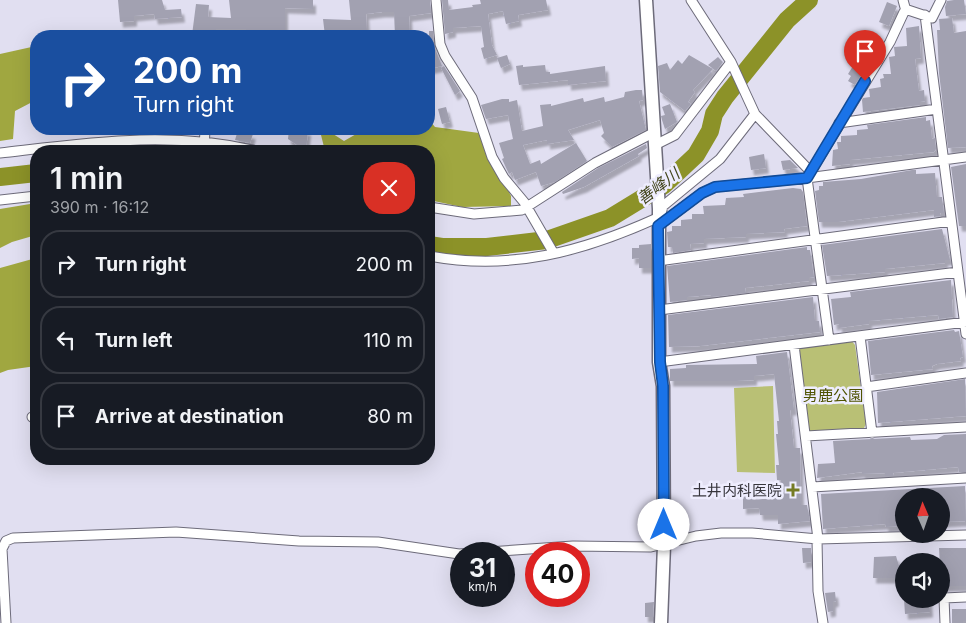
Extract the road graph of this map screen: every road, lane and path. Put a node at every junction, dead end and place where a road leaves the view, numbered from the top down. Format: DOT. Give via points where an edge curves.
graph roads {
  1 [pos="436,0"];
  2 [pos="646,0"];
  3 [pos="691,0"];
  4 [pos="903,0"];
  5 [pos="941,0"];
  6 [pos="906,11"];
  7 [pos="924,15"];
  8 [pos="731,62"];
  9 [pos="937,108"];
  10 [pos="755,112"];
  11 [pos="839,122"];
  12 [pos="654,143"];
  13 [pos="68,145"];
  14 [pos="195,145"];
  15 [pos="30,149"];
  16 [pos="0,153"];
  17 [pos="966,157"];
  18 [pos="943,160"];
  19 [pos="808,174"];
  20 [pos="30,197"];
  21 [pos="0,200"];
  22 [pos="435,208"];
  23 [pos="528,210"];
  24 [pos="658,218"];
  25 [pos="951,221"];
  26 [pos="815,240"];
  27 [pos="553,252"];
  28 [pos="435,257"];
  29 [pos="658,261"];
  30 [pos="958,272"];
  31 [pos="822,289"];
  32 [pos="659,310"];
  33 [pos="965,322"];
  34 [pos="966,334"];
  35 [pos="860,336"];
  36 [pos="829,340"];
  37 [pos="794,345"];
  38 [pos="660,362"];
  39 [pos="966,373"];
  40 [pos="866,387"];
  41 [pos="966,427"];
  42 [pos="872,433"];
  43 [pos="806,436"];
  44 [pos="966,478"];
  45 [pos="812,487"];
  46 [pos="966,535"];
  47 [pos="3,538"];
  48 [pos="818,539"];
  49 [pos="664,544"];
  50 [pos="966,597"];
  51 [pos="6,623"];
  52 [pos="661,623"];
  53 [pos="823,623"];
  54 [pos="945,623"];
  1 -- 23 [label="street" via="438,30 445,56 472,98 492,157"];
  2 -- 12 [label="street"];
  3 -- 8 [label="street"];
  4 -- 6 [label="street"];
  5 -- 7 [label="street" via="932,18"];
  6 -- 7 [label="street"];
  6 -- 11 [label="street"];
  7 -- 9 [label="street"];
  8 -- 10 [label="street"];
  8 -- 12 [label="street" via="675,135"];
  9 -- 11 [label="street"];
  9 -- 18 [label="street"];
  10 -- 19 [label="street"];
  10 -- 24 [label="street" via="720,159 663,206"];
  11 -- 19 [label="street"];
  12 -- 23 [label="street" via="596,163"];
  12 -- 24 [label="street"];
  13 -- 14 [label="street" via="128,138"];
  15 -- 16 [label="street"];
  17 -- 18 [label="street"];
  18 -- 19 [label="street"];
  18 -- 25 [label="street"];
  19 -- 24 [label="street" via="715,187"];
  19 -- 26 [label="street"];
  20 -- 21 [label="street"];
  22 -- 23 [label="street" via="474,214"];
  23 -- 27 [label="street"];
  24 -- 28 [label="street" via="600,241 531,260 474,261"];
  24 -- 29 [label="street"];
  25 -- 26 [label="street"];
  25 -- 30 [label="street"];
  26 -- 29 [label="street"];
  26 -- 31 [label="street"];
  29 -- 32 [label="street"];
  30 -- 31 [label="street"];
  30 -- 33 [label="street"];
  31 -- 32 [label="street"];
  31 -- 36 [label="street"];
  32 -- 38 [label="street"];
  33 -- 34 [label="street"];
  33 -- 35 [label="street"];
  35 -- 36 [label="street"];
  35 -- 40 [label="street"];
  36 -- 37 [label="street"];
  37 -- 38 [label="street"];
  37 -- 43 [label="street"];
  38 -- 49 [label="street"];
  39 -- 40 [label="street"];
  40 -- 42 [label="street"];
  41 -- 42 [label="street"];
  42 -- 43 [label="street"];
  43 -- 45 [label="street"];
  44 -- 45 [label="street"];
  45 -- 48 [label="street"];
  46 -- 48 [label="street"];
  47 -- 49 [label="street" via="176,532 299,541 378,542 459,554"];
  47 -- 51 [label="street"];
  48 -- 49 [label="street" via="721,533"];
  48 -- 53 [label="street" via="818,591"];
  49 -- 52 [label="street"];
  50 -- 54 [label="street" via="944,598"];
}
